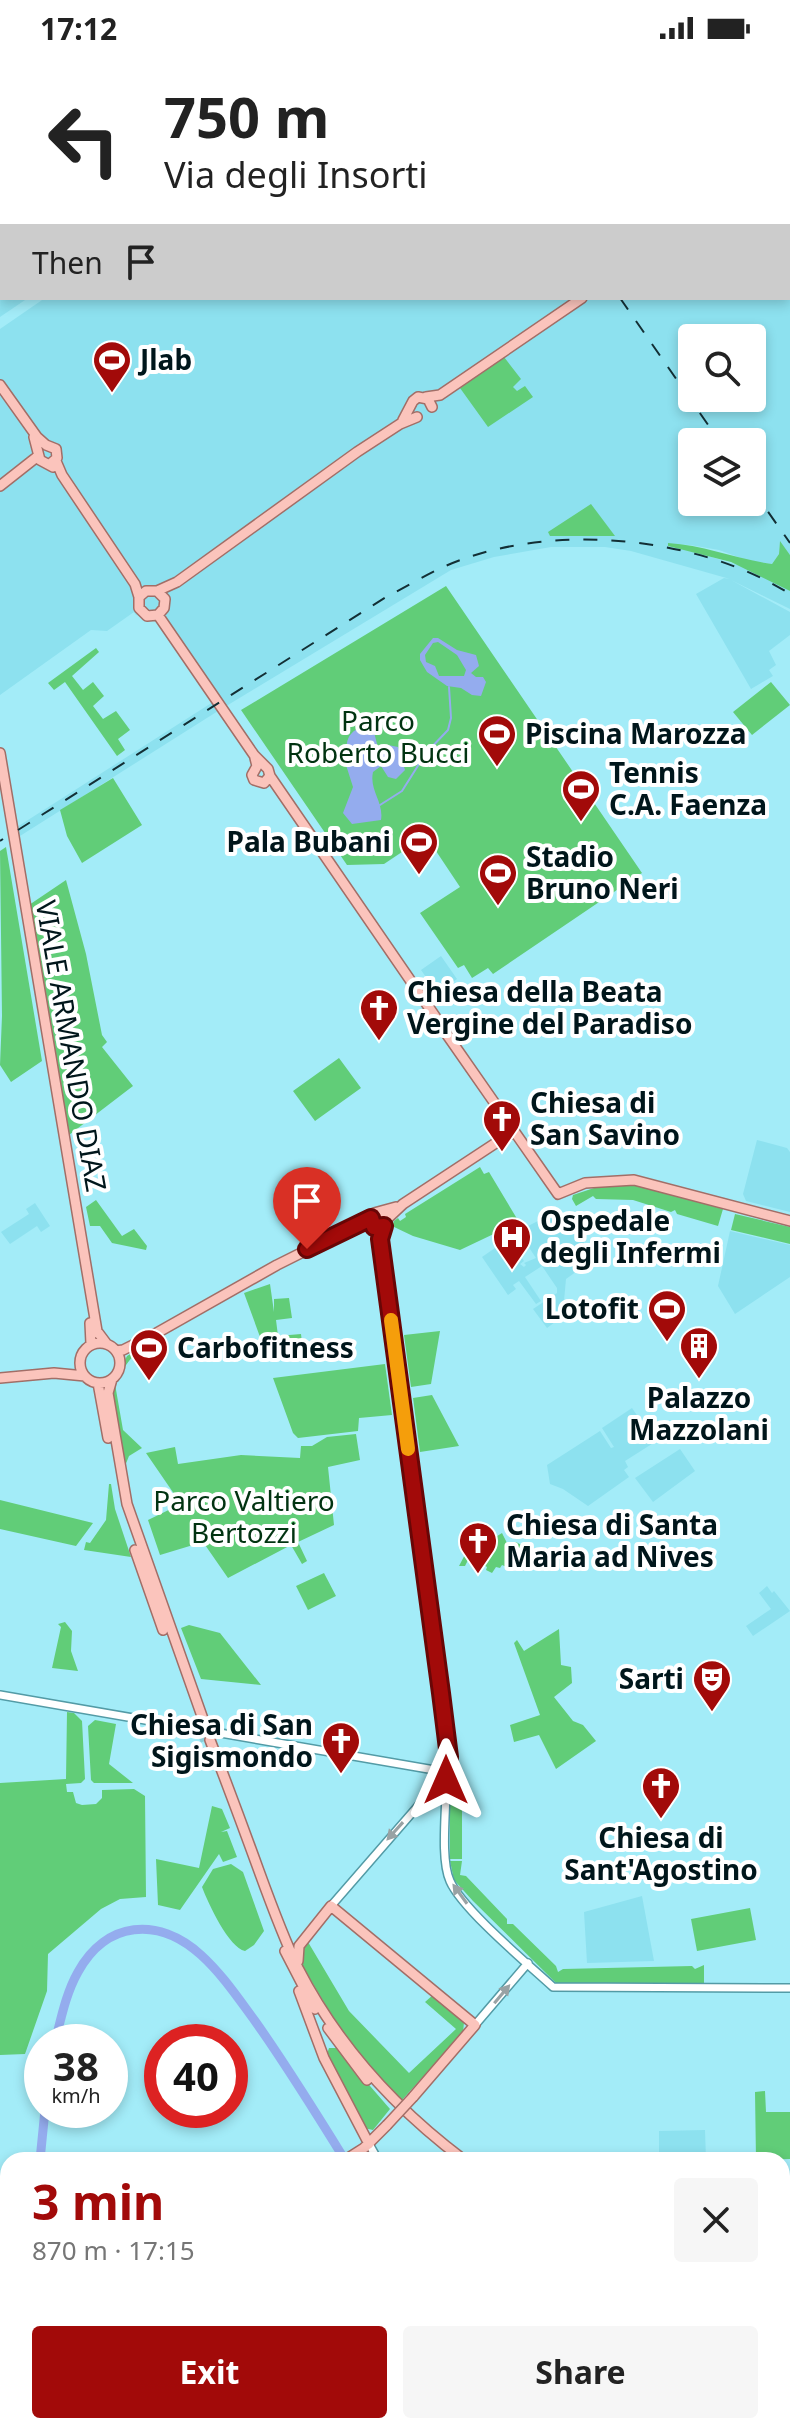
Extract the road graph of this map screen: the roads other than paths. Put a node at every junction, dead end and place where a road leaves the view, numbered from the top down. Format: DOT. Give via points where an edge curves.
graph roads {
  1 [pos="579,300"];
  2 [pos="0,385"];
  3 [pos="440,395"];
  4 [pos="426,397"];
  5 [pos="432,407"];
  6 [pos="414,413"];
  7 [pos="45,456"];
  8 [pos="0,486"];
  9 [pos="177,582"];
  10 [pos="157,591"];
  11 [pos="142,594"];
  12 [pos="165,599"];
  13 [pos="158,615"];
  14 [pos="0,753"];
  15 [pos="260,766"];
  16 [pos="271,781"];
  17 [pos="0,787"];
  18 [pos="514,1131"];
  19 [pos="70,1181"];
  20 [pos="379,1221"];
  21 [pos="790,1221"];
  22 [pos="146,1339"];
  23 [pos="106,1343"];
  24 [pos="91,1344"];
  25 [pos="116,1351"];
  26 [pos="79,1363"];
  27 [pos="120,1363"];
  28 [pos="54,1373"];
  29 [pos="85,1376"];
  30 [pos="0,1378"];
  31 [pos="112,1379"];
  32 [pos="98,1383"];
  33 [pos="0,1695"];
  34 [pos="446,1772"];
  35 [pos="431,1791"];
  36 [pos="447,1797"];
  37 [pos="331,1906"];
  38 [pos="283,1934"];
  39 [pos="305,1935"];
  40 [pos="528,1963"];
  41 [pos="294,1967"];
  42 [pos="790,1988"];
  43 [pos="475,2025"];
  44 [pos="343,2050"];
  45 [pos="324,2058"];
  46 [pos="367,2146"];
  47 [pos="358,2152"];
  48 [pos="372,2152"];
  49 [pos="446,2152"];
  50 [pos="455,2152"];
  1 -- 3 [label="main road"];
  2 -- 7 [label="main road"];
  3 -- 4 [label="main road"];
  3 -- 5 [label="main road"];
  4 -- 5 [label="main road"];
  4 -- 6 [label="main road" via="415,399"];
  5 -- 6 [label="main road" via="428,415"];
  6 -- 9 [label="main road"];
  7 -- 8 [label="main road"];
  7 -- 11 [label="main road"];
  9 -- 10 [label="main road"];
  9 -- 12 [label="main road"];
  10 -- 11 [label="main road"];
  10 -- 12 [label="main road"];
  11 -- 13 [label="main road" via="143,614"];
  12 -- 13 [label="main road"];
  13 -- 15 [label="main road"];
  14 -- 19 [label="main road, VIALE ARMANDO DIAZ"];
  15 -- 16 [label="main road" via="269,771"];
  15 -- 16 [label="main road" via="252,772 254,780"];
  16 -- 18 [label="main road"];
  17 -- 19 [label="main road, VIALE ARMANDO DIAZ"];
  18 -- 20 [label="main road"];
  18 -- 21 [label="main road" via="558,1194 585,1183 634,1180"];
  19 -- 23 [label="main road, VIALE ARMANDO DIAZ" via="97,1331"];
  19 -- 24 [label="main road, VIALE ARMANDO DIAZ"];
  20 -- 22 [label="main road" via="358,1223"];
  20 -- 34 [label="street" via="449,1757"];
  22 -- 25 [label="main road"];
  22 -- 27 [label="main road"];
  23 -- 24 [label="main road"];
  23 -- 25 [label="main road"];
  24 -- 26 [label="main road"];
  25 -- 27 [label="main road"];
  26 -- 28 [label="main road"];
  26 -- 29 [label="main road"];
  27 -- 31 [label="main road"];
  28 -- 29 [label="main road"];
  28 -- 30 [label="main road"];
  29 -- 32 [label="main road"];
  31 -- 32 [label="main road"];
  31 -- 32 [label="main road" via="108,1393 127,1504 200,1720 133,1544"];
  33 -- 34 [label="street"];
  34 -- 35 [label="street"];
  34 -- 36 [label="street"];
  35 -- 36 [label="street"];
  35 -- 37 [label="street, one-way"];
  40 -- 36 [label="street, one-way" via="468,1906 450,1881"];
  37 -- 39 [label="main road"];
  37 -- 43 [label="main road"];
  38 -- 39 [label="main road" via="291,1939"];
  38 -- 41 [label="main road"];
  38 -- 41 [label="main road" via="208,1740"];
  39 -- 41 [label="main road"];
  40 -- 42 [label="street" via="553,1987"];
  43 -- 40 [label="street, one-way"];
  41 -- 44 [label="main road"];
  41 -- 45 [label="main road"];
  41 -- 50 [label="main road" via="379,2085"];
  43 -- 46 [label="main road, bridge"];
  44 -- 45 [label="main road" via="328,2045"];
  44 -- 49 [label="main road" via="397,2111"];
  45 -- 46 [label="main road"];
  46 -- 47 [label="main road"];
  46 -- 48 [label="street"];
}
